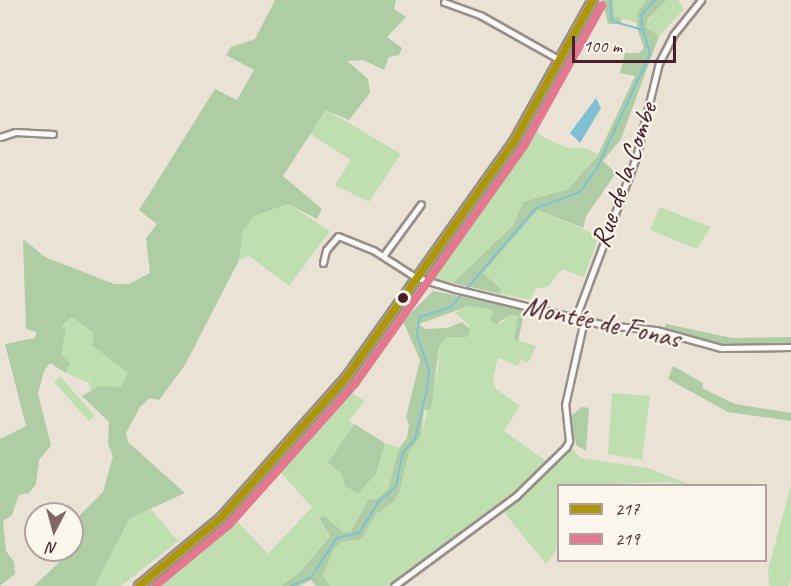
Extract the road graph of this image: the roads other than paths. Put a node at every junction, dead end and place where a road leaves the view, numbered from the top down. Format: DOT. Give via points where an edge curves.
graph roads {
  1 [pos="593,0"];
  2 [pos="701,0"];
  3 [pos="444,2"];
  4 [pos="558,59"];
  5 [pos="53,134"];
  6 [pos="0,137"];
  7 [pos="421,204"];
  8 [pos="383,256"];
  9 [pos="323,263"];
  10 [pos="415,277"];
  11 [pos="576,317"];
  12 [pos="584,320"];
  13 [pos="791,347"];
  14 [pos="139,586"];
  15 [pos="394,586"];
  1 -- 4 [label="main road"];
  2 -- 11 [label="street, Rue de la Combe" via="673,35 659,63 636,158"];
  3 -- 4 [label="street" via="480,15"];
  4 -- 10 [label="main road" via="515,140"];
  5 -- 6 [label="street" via="15,132"];
  7 -- 8 [label="street"];
  8 -- 9 [label="street, Montée de Fonas" via="338,236 326,250"];
  8 -- 10 [label="street, Montée de Fonas"];
  10 -- 11 [label="street, Montée de Fonas"];
  10 -- 14 [label="main road" via="346,378 281,453 222,517"];
  11 -- 12 [label="street, Montée de Fonas"];
  12 -- 13 [label="street, Montée de Fonas" via="616,327 641,327 721,348"];
  12 -- 15 [label="street" via="565,405 569,441 566,447 516,496"];
}
